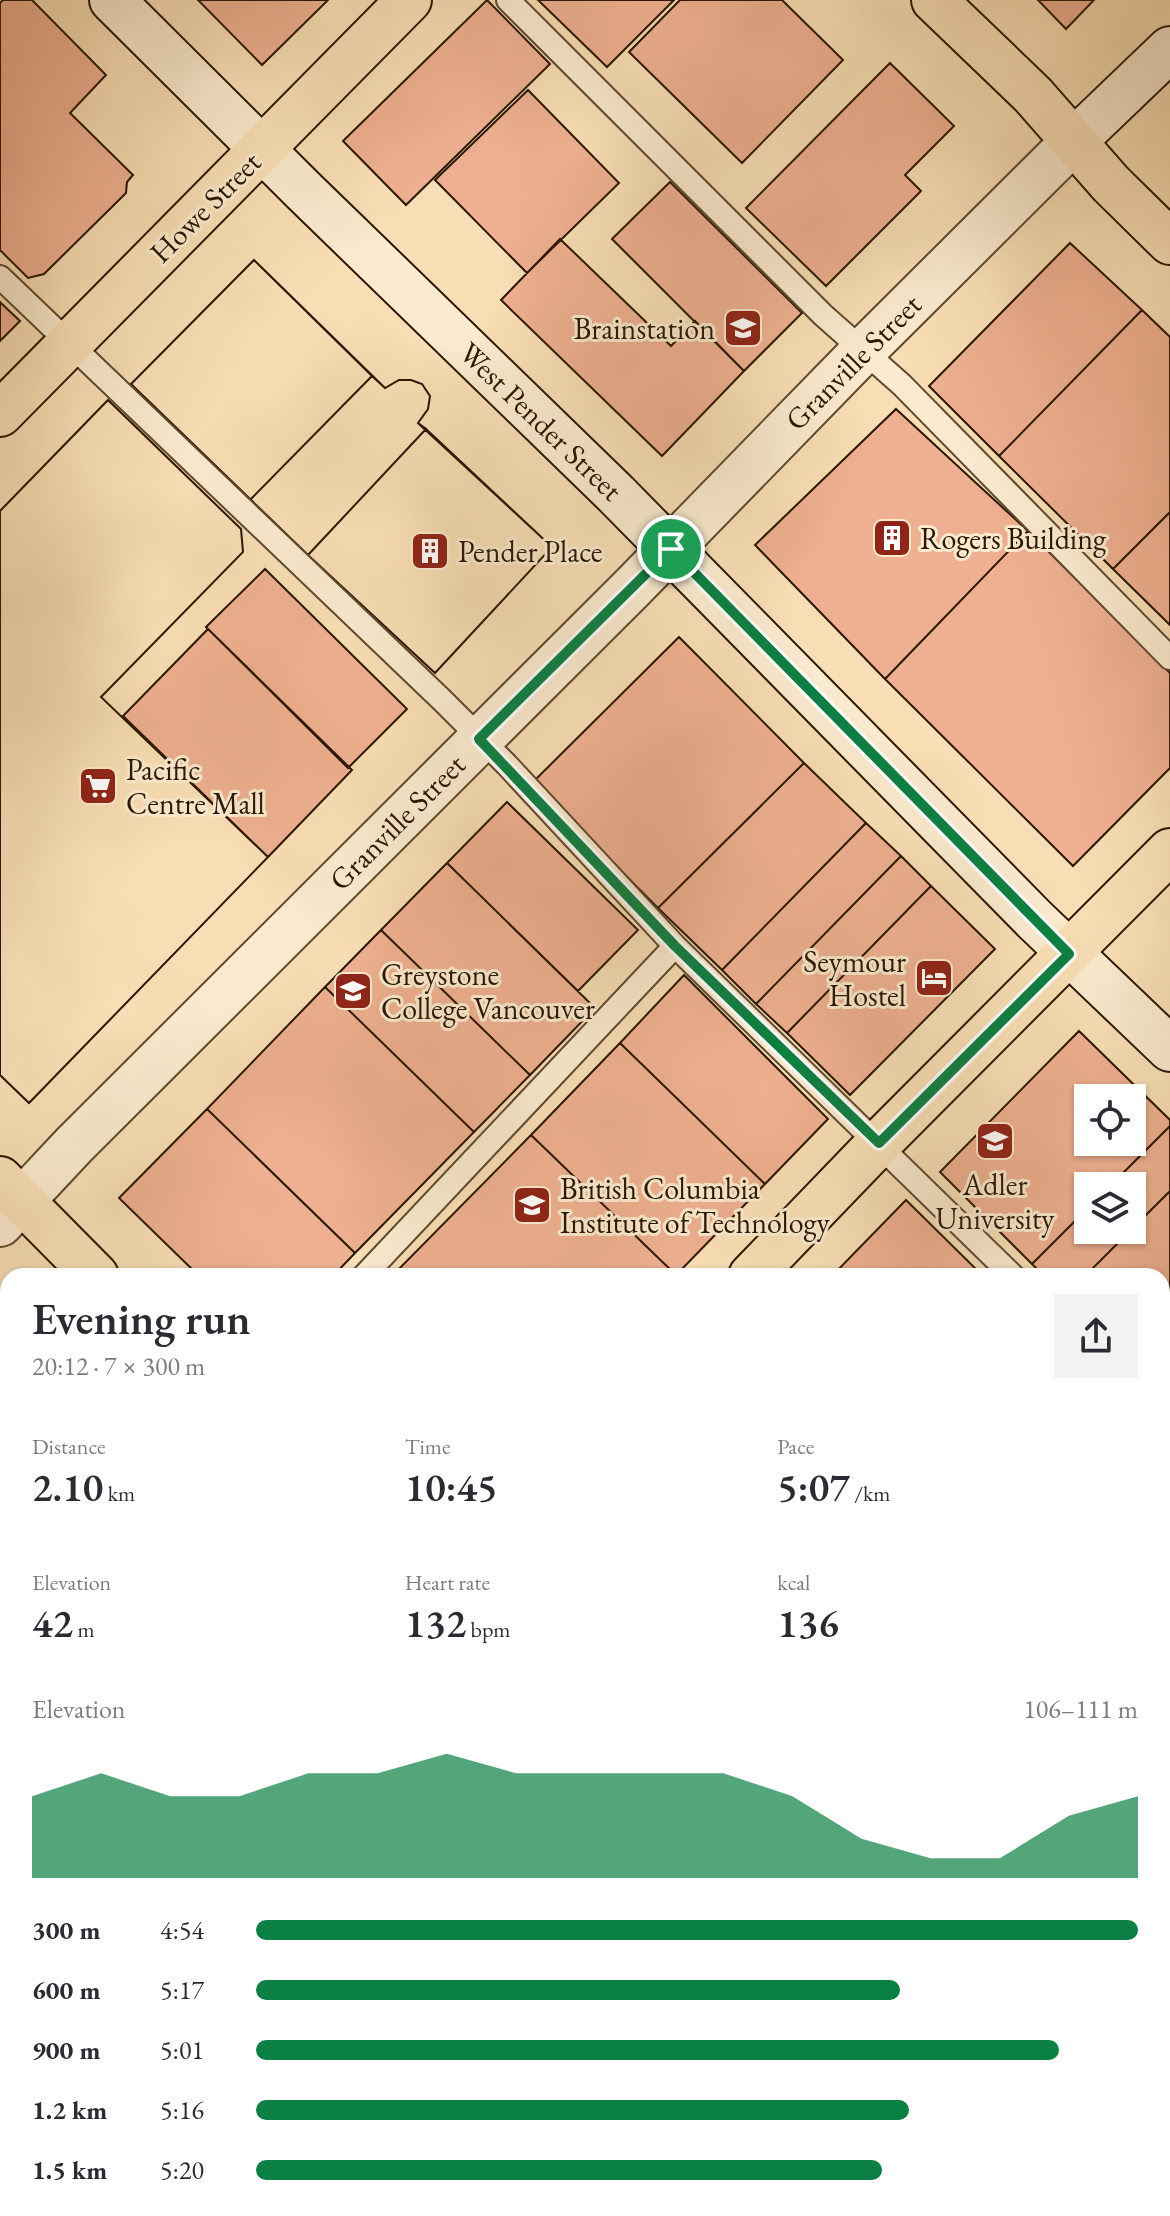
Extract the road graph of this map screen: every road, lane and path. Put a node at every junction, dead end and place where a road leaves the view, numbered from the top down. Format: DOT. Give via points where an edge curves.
graph roads {
  1 [pos="112,0"];
  2 [pos="409,0"];
  3 [pos="508,0"];
  4 [pos="934,0"];
  5 [pos="1170,49"];
  6 [pos="1074,141"];
  7 [pos="262,149"];
  8 [pos="1170,242"];
  9 [pos="0,277"];
  10 [pos="69,345"];
  11 [pos="863,351"];
  12 [pos="0,414"];
  13 [pos="671,549"];
  14 [pos="1170,658"];
  15 [pos="479,739"];
  16 [pos="1170,851"];
  17 [pos="675,946"];
  18 [pos="1069,954"];
  19 [pos="1170,1049"];
  20 [pos="879,1143"];
  21 [pos="7,1202"];
  22 [pos="86,1268"];
  23 [pos="372,1268"];
  24 [pos="759,1268"];
  25 [pos="1005,1268"];
  1 -- 7 [label="main road, West Pender Street"];
  2 -- 7 [label="main road, Howe Street"];
  3 -- 11 [label="lane"];
  4 -- 6 [label="main road"];
  5 -- 6 [label="main road, Granville Street"];
  6 -- 8 [label="main road"];
  6 -- 11 [label="main road, Granville Street"];
  7 -- 10 [label="main road, Howe Street"];
  7 -- 13 [label="main road, West Pender Street"];
  9 -- 10 [label="lane"];
  10 -- 12 [label="main road, Howe Street"];
  10 -- 15 [label="lane"];
  11 -- 13 [label="main road, Granville Street"];
  11 -- 14 [label="lane"];
  13 -- 15 [label="main road, Granville Street"];
  13 -- 18 [label="main road, West Pender Street"];
  15 -- 17 [label="lane"];
  15 -- 21 [label="main road, Granville Street" via="74,1145"];
  16 -- 18 [label="main road"];
  17 -- 20 [label="lane"];
  17 -- 23 [label="lane"];
  18 -- 19 [label="main road, West Pender Street"];
  18 -- 20 [label="main road"];
  20 -- 24 [label="main road"];
  20 -- 25 [label="lane"];
  21 -- 22 [label="main road"];
}
